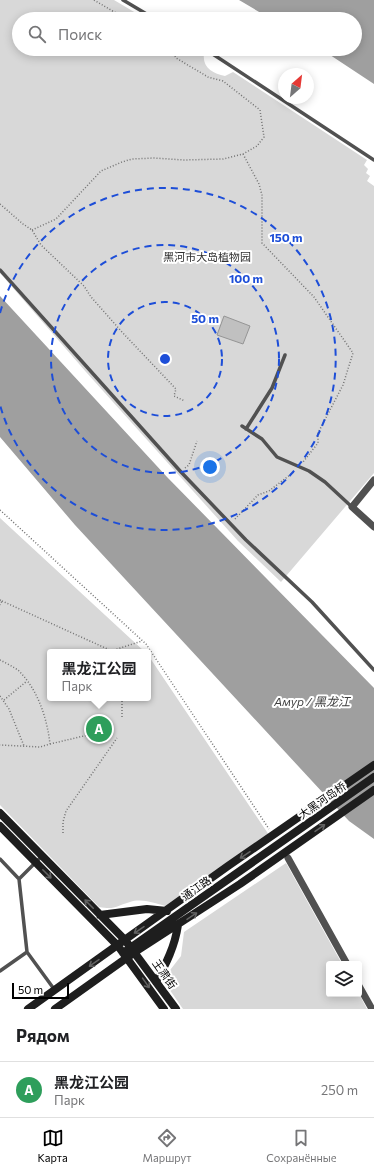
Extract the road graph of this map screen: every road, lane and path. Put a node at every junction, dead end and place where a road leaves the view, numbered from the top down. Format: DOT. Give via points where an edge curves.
graph roads {
  1 [pos="94,0"];
  2 [pos="123,0"];
  3 [pos="114,12"];
  4 [pos="143,12"];
  5 [pos="175,56"];
  6 [pos="216,56"];
  7 [pos="243,154"];
  8 [pos="374,160"];
  9 [pos="0,204"];
  10 [pos="32,230"];
  11 [pos="0,270"];
  12 [pos="284,355"];
  13 [pos="185,401"];
  14 [pos="242,426"];
  15 [pos="246,429"];
  16 [pos="197,441"];
  17 [pos="299,467"];
  18 [pos="181,472"];
  19 [pos="374,480"];
  20 [pos="352,507"];
  21 [pos="0,510"];
  22 [pos="230,524"];
  23 [pos="374,527"];
  24 [pos="1,601"];
  25 [pos="0,605"];
  26 [pos="142,641"];
  27 [pos="109,649"];
  28 [pos="119,649"];
  29 [pos="148,649"];
  30 [pos="151,654"];
  31 [pos="0,660"];
  32 [pos="374,670"];
  33 [pos="27,681"];
  34 [pos="0,696"];
  35 [pos="4,700"];
  36 [pos="122,701"];
  37 [pos="122,717"];
  38 [pos="110,730"];
  39 [pos="117,738"];
  40 [pos="50,744"];
  41 [pos="0,745"];
  42 [pos="24,746"];
  43 [pos="374,765"];
  44 [pos="374,777"];
  45 [pos="374,790"];
  46 [pos="0,813"];
  47 [pos="0,826"];
  48 [pos="274,831"];
  49 [pos="63,833"];
  50 [pos="282,841"];
  51 [pos="288,854"];
  52 [pos="42,856"];
  53 [pos="0,859"];
  54 [pos="36,862"];
  55 [pos="19,879"];
  56 [pos="167,911"];
  57 [pos="100,915"];
  58 [pos="178,925"];
  59 [pos="125,940"];
  60 [pos="118,946"];
  61 [pos="133,950"];
  62 [pos="27,952"];
  63 [pos="126,955"];
  64 [pos="344,961"];
  65 [pos="0,971"];
  66 [pos="156,982"];
  67 [pos="55,990"];
  68 [pos="362,991"];
  69 [pos="28,1009"];
  70 [pos="55,1009"];
  71 [pos="164,1009"];
  72 [pos="176,1009"];
  73 [pos="372,1009"];
  1 -- 3 [label="path"];
  2 -- 4 [label="lane"];
  5 -- 7 [label="path" via="208,77 223,81 260,110 264,137 257,146"];
  6 -- 8 [label="lane"];
  7 -- 10 [label="path" via="223,159 146,158 122,162 101,171 56,219"];
  7 -- 17 [label="path" via="259,184 262,196 262,243 314,297 353,353 343,385 318,433 318,443"];
  9 -- 10 [label="path"];
  10 -- 13 [label="path" via="41,246 84,286 121,331 176,388 174,396"];
  11 -- 18 [label="lane"];
  12 -- 15 [label="lane" via="272,388"];
  14 -- 15 [label="lane"];
  15 -- 17 [label="lane" via="262,438 277,457"];
  16 -- 18 [label="path" via="190,465"];
  17 -- 20 [label="lane" via="325,482"];
  17 -- 22 [label="path" via="269,491 258,495"];
  18 -- 22 [label="lane"];
  19 -- 20 [label="street"];
  20 -- 23 [label="street"];
  21 -- 26 [label="path"];
  22 -- 32 [label="lane" via="312,602"];
  24 -- 25 [label="path"];
  24 -- 27 [label="path"];
  26 -- 28 [label="path"];
  26 -- 29 [label="path"];
  30 -- 48 [label="path"];
  31 -- 33 [label="path" via="18,670"];
  33 -- 35 [label="path"];
  33 -- 40 [label="path" via="45,715"];
  34 -- 35 [label="path"];
  35 -- 42 [label="path"];
  36 -- 37 [label="path"];
  38 -- 40 [label="path"];
  39 -- 49 [label="path" via="66,811"];
  40 -- 42 [label="path" via="40,747"];
  41 -- 42 [label="path"];
  43 -- 48 [label="main road"];
  44 -- 50 [label="main road, 大黑河岛桥"];
  51 -- 45 [label="main road, one-way"];
  46 -- 52 [label="main road, 王肃街"];
  47 -- 54 [label="main road"];
  48 -- 56 [label="main road, one-way"];
  50 -- 61 [label="main road, 通江路"];
  58 -- 51 [label="main road, one-way"];
  51 -- 64 [label="street"];
  52 -- 54 [label="lane"];
  57 -- 52 [label="main road, 王肃街, one-way"];
  53 -- 55 [label="lane"];
  54 -- 55 [label="lane"];
  54 -- 60 [label="main road, one-way"];
  55 -- 62 [label="lane"];
  56 -- 57 [label="main road" via="147,909"];
  56 -- 59 [label="main road, one-way"];
  57 -- 59 [label="main road, 王肃街"];
  58 -- 61 [label="main road"];
  58 -- 66 [label="main road" via="167,962"];
  59 -- 60 [label="main road"];
  59 -- 61 [label="main road, 王肃街"];
  60 -- 63 [label="main road"];
  60 -- 67 [label="main road, one-way"];
  61 -- 63 [label="main road, 通江路"];
  61 -- 66 [label="main road, 王肃街"];
  62 -- 65 [label="lane"];
  62 -- 67 [label="lane"];
  63 -- 70 [label="main road, 通江路"];
  63 -- 71 [label="main road, one-way"];
  66 -- 72 [label="main road, 王肃街"];
  67 -- 69 [label="main road"];
  68 -- 73 [label="street"];
}
